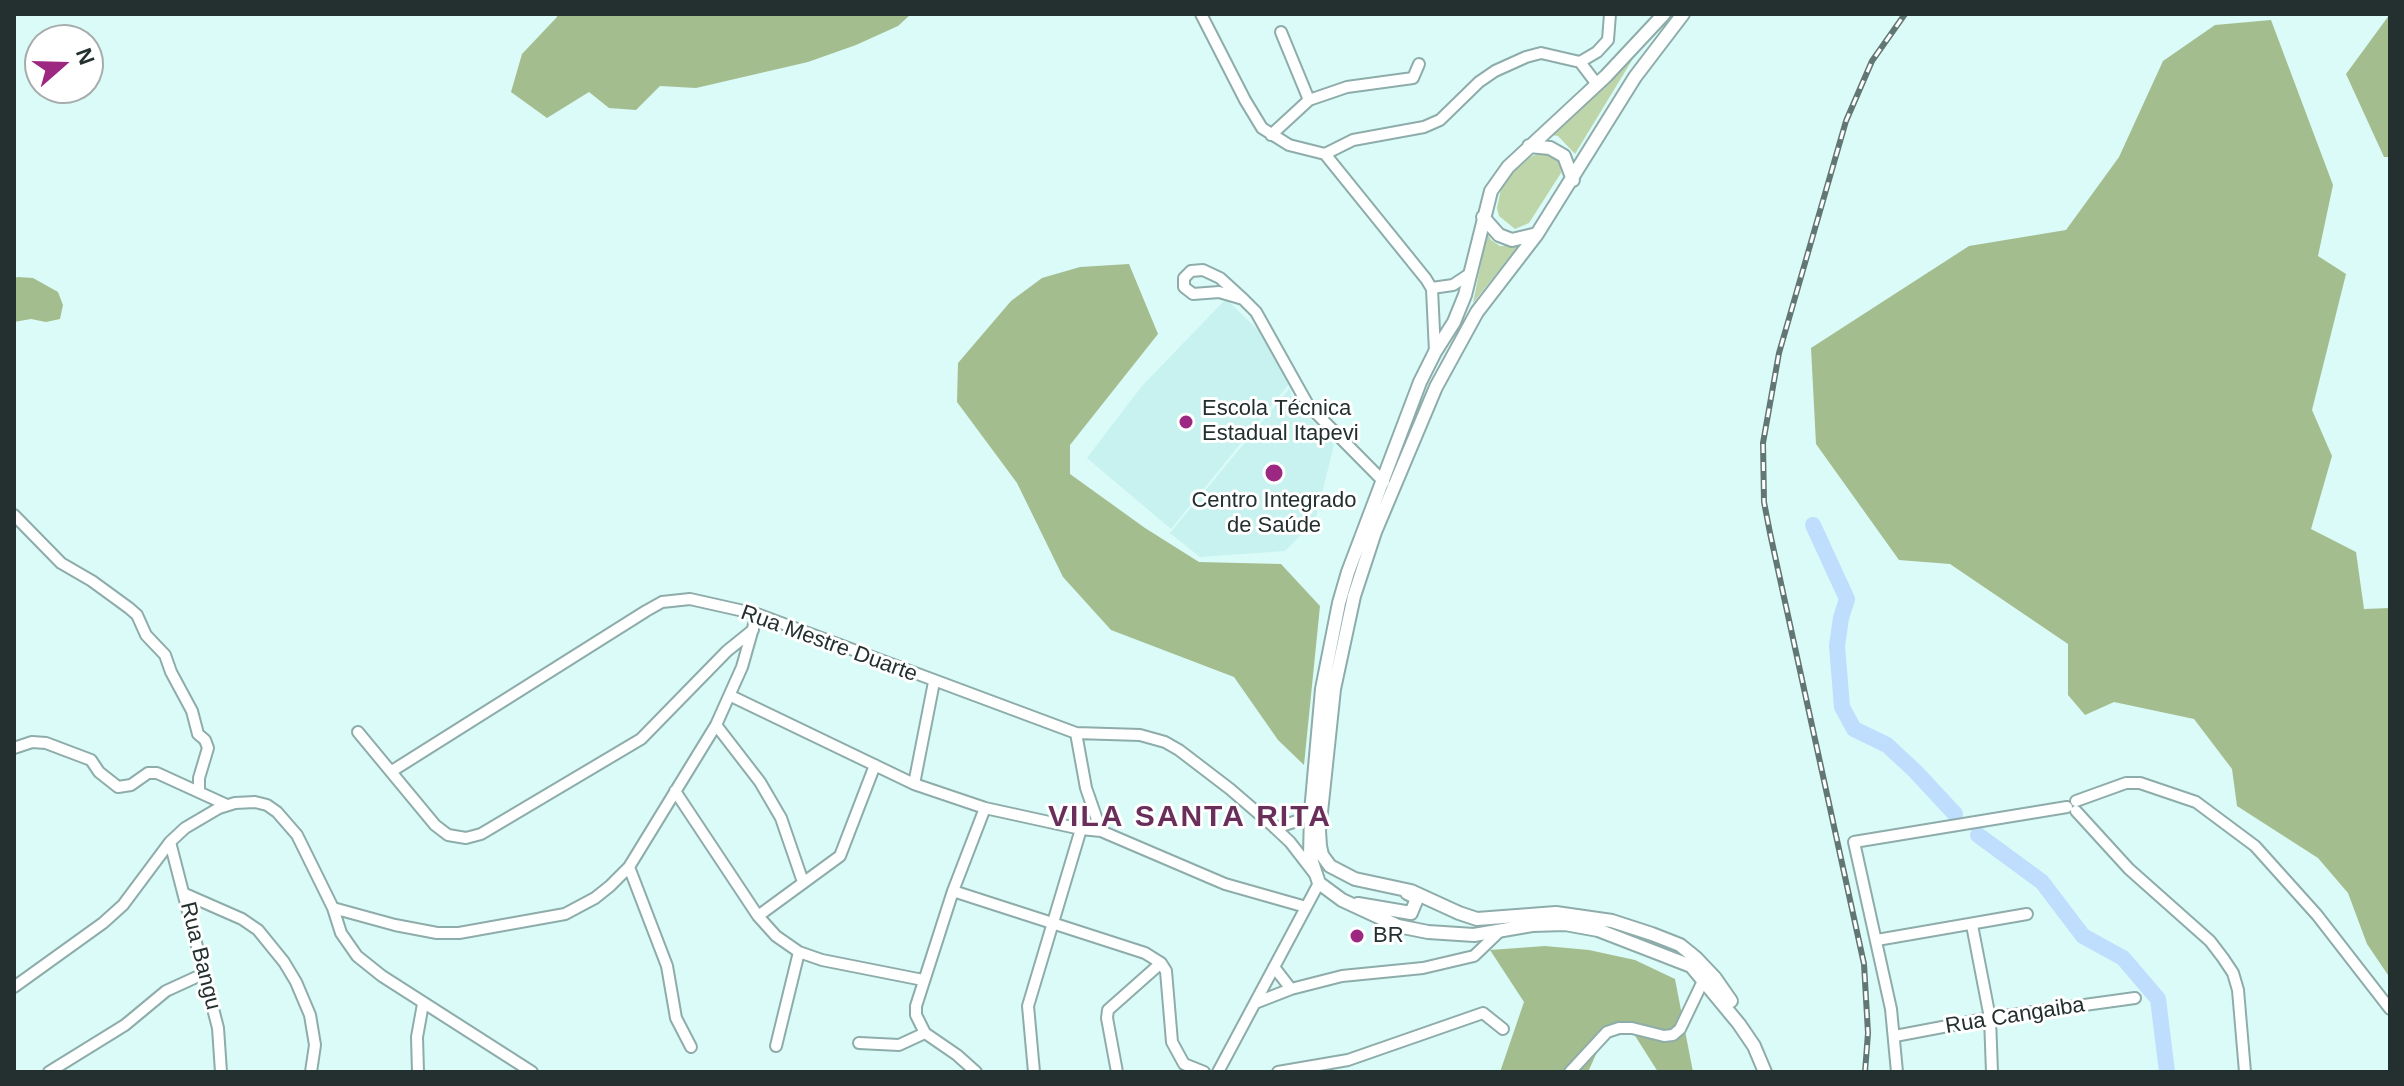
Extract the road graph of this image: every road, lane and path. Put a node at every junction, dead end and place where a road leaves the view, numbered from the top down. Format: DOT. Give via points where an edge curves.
graph roads {
  1 [pos="1201,14"];
  2 [pos="1610,14"];
  3 [pos="1664,14"];
  4 [pos="1683,14"];
  5 [pos="1281,32"];
  6 [pos="1580,62"];
  7 [pos="1419,64"];
  8 [pos="1596,83"];
  9 [pos="1309,100"];
  10 [pos="1271,135"];
  11 [pos="1529,146"];
  12 [pos="1325,154"];
  13 [pos="1573,180"];
  14 [pos="1483,217"];
  15 [pos="1537,234"];
  16 [pos="1471,273"];
  17 [pos="1432,288"];
  18 [pos="1243,299"];
  19 [pos="1435,352"];
  20 [pos="1384,482"];
  21 [pos="14,515"];
  22 [pos="757,614"];
  23 [pos="753,630"];
  24 [pos="934,682"];
  25 [pos="731,696"];
  26 [pos="716,725"];
  27 [pos="358,732"];
  28 [pos="1076,733"];
  29 [pos="14,748"];
  30 [pos="875,765"];
  31 [pos="392,771"];
  32 [pos="914,784"];
  33 [pos="675,791"];
  34 [pos="199,792"];
  35 [pos="227,805"];
  36 [pos="2073,807"];
  37 [pos="985,808"];
  38 [pos="1311,812"];
  39 [pos="1275,828"];
  40 [pos="1081,829"];
  41 [pos="1101,831"];
  42 [pos="170,842"];
  43 [pos="629,867"];
  44 [pos="1317,879"];
  45 [pos="803,882"];
  46 [pos="1378,882"];
  47 [pos="953,891"];
  48 [pos="185,894"];
  49 [pos="1351,903"];
  50 [pos="1306,907"];
  51 [pos="333,908"];
  52 [pos="2027,914"];
  53 [pos="758,916"];
  54 [pos="1054,923"];
  55 [pos="1972,925"];
  56 [pos="1499,932"];
  57 [pos="1877,940"];
  58 [pos="799,952"];
  59 [pos="1161,963"];
  60 [pos="1274,967"];
  61 [pos="203,974"];
  62 [pos="923,980"];
  63 [pos="1703,981"];
  64 [pos="14,987"];
  65 [pos="1291,989"];
  66 [pos="2135,998"];
  67 [pos="1255,1003"];
  68 [pos="423,1004"];
  69 [pos="2390,1009"];
  70 [pos="1990,1018"];
  71 [pos="1503,1029"];
  72 [pos="925,1033"];
  73 [pos="1895,1036"];
  74 [pos="859,1043"];
  75 [pos="776,1046"];
  76 [pos="691,1047"];
  77 [pos="1348,1060"];
  78 [pos="49,1072"];
  79 [pos="221,1072"];
  80 [pos="311,1072"];
  81 [pos="418,1072"];
  82 [pos="532,1072"];
  83 [pos="976,1072"];
  84 [pos="1034,1072"];
  85 [pos="1117,1072"];
  86 [pos="1204,1072"];
  87 [pos="1218,1072"];
  88 [pos="1278,1072"];
  89 [pos="1339,1072"];
  90 [pos="1570,1072"];
  91 [pos="1765,1072"];
  92 [pos="1774,1072"];
  93 [pos="1897,1072"];
  94 [pos="1992,1072"];
  95 [pos="2245,1072"];
  1 -- 10 [label="street" via="1254,116"];
  2 -- 6 [label="street" via="1608,40"];
  3 -- 8 [label="main road"];
  4 -- 13 [label="main road" via="1635,77"];
  5 -- 9 [label="street"];
  6 -- 8 [label="street"];
  6 -- 12 [label="street" via="1541,53 1526,57 1479,82 1440,120 1353,140"];
  7 -- 9 [label="street" via="1413,78 1347,87"];
  8 -- 11 [label="main road"];
  9 -- 10 [label="street"];
  10 -- 12 [label="street"];
  11 -- 13 [label="main road" via="1564,156"];
  11 -- 14 [label="main road" via="1498,178"];
  12 -- 17 [label="street"];
  13 -- 15 [label="main road"];
  14 -- 15 [label="main road" via="1499,235 1512,240"];
  14 -- 16 [label="main road"];
  15 -- 46 [label="main road" via="1477,312 1436,387 1354,596 1334,689 1320,846 1330,866 1355,879"];
  16 -- 17 [label="street" via="1453,285"];
  16 -- 19 [label="main road" via="1454,322"];
  17 -- 19 [label="street"];
  18 -- 18 [label="street" via="1187,292 1184,278 1203,270"];
  18 -- 20 [label="street" via="1271,334 1308,405"];
  19 -- 20 [label="main road"];
  20 -- 38 [label="main road" via="1348,572 1330,640"];
  21 -- 34 [label="street" via="61,563 137,615 146,635 165,655 208,748"];
  22 -- 23 [label="street"];
  22 -- 24 [label="street, Rua Mestre Duarte"];
  22 -- 31 [label="street, Rua Mestre Duarte" via="690,599 662,602"];
  23 -- 25 [label="street"];
  23 -- 31 [label="street" via="641,739 481,834 448,835"];
  24 -- 28 [label="street, Rua Mestre Duarte"];
  24 -- 32 [label="street"];
  25 -- 26 [label="street"];
  25 -- 30 [label="street"];
  26 -- 33 [label="street"];
  26 -- 45 [label="street" via="781,818"];
  27 -- 31 [label="street"];
  28 -- 39 [label="street, Rua Mestre Duarte" via="1140,735 1165,742"];
  28 -- 41 [label="street"];
  29 -- 34 [label="street" via="38,742 84,757 118,787 152,772"];
  30 -- 32 [label="street"];
  30 -- 45 [label="street" via="840,856"];
  32 -- 37 [label="street"];
  33 -- 43 [label="street"];
  33 -- 53 [label="street"];
  34 -- 35 [label="street"];
  35 -- 42 [label="street" via="195,821"];
  35 -- 51 [label="street" via="255,802 277,812 297,835"];
  36 -- 57 [label="street" via="1854,842"];
  36 -- 69 [label="street" via="2126,783 2196,802 2255,846"];
  36 -- 95 [label="street" via="2129,869 2210,941 2233,973"];
  37 -- 40 [label="street"];
  37 -- 47 [label="street"];
  38 -- 39 [label="street"];
  38 -- 44 [label="main road" via="1310,856"];
  39 -- 44 [label="street, Rua Mestre Duarte"];
  40 -- 41 [label="street"];
  40 -- 54 [label="street"];
  41 -- 50 [label="street" via="1225,884"];
  42 -- 48 [label="street, Rua Bangu"];
  42 -- 64 [label="street" via="123,905"];
  43 -- 51 [label="street" via="603,892 565,914 459,933 395,925"];
  43 -- 76 [label="street" via="667,966 676,1018"];
  44 -- 49 [label="main road"];
  44 -- 50 [label="street"];
  45 -- 53 [label="street"];
  46 -- 49 [label="main road" via="1413,895 1415,909 1404,913"];
  46 -- 92 [label="main road" via="1477,919 1556,913 1612,921 1680,945 1715,978"];
  47 -- 54 [label="street"];
  47 -- 62 [label="street"];
  48 -- 61 [label="street, Rua Bangu"];
  48 -- 80 [label="street" via="242,919 278,954 310,1015 315,1045"];
  49 -- 56 [label="main road" via="1398,926 1428,932"];
  50 -- 60 [label="street"];
  51 -- 68 [label="street" via="341,933 357,956"];
  52 -- 55 [label="street"];
  53 -- 58 [label="street"];
  54 -- 59 [label="street"];
  54 -- 84 [label="street" via="1028,1006"];
  55 -- 57 [label="street"];
  55 -- 70 [label="street"];
  56 -- 63 [label="main road" via="1565,924 1598,930 1691,966"];
  56 -- 65 [label="street" via="1474,956"];
  57 -- 73 [label="street"];
  58 -- 62 [label="street"];
  58 -- 75 [label="street"];
  59 -- 85 [label="street" via="1108,1010"];
  59 -- 86 [label="street" via="1172,1042 1184,1064"];
  60 -- 65 [label="street"];
  60 -- 67 [label="street"];
  61 -- 78 [label="street" via="166,991 125,1025"];
  61 -- 79 [label="street, Rua Bangu" via="218,1028"];
  62 -- 72 [label="street" via="916,1015"];
  63 -- 90 [label="street" via="1673,1035 1632,1028 1607,1032"];
  63 -- 91 [label="main road" via="1754,1046"];
  65 -- 67 [label="street"];
  66 -- 70 [label="street, Rua Cangaiba"];
  67 -- 87 [label="street"];
  68 -- 81 [label="street"];
  68 -- 82 [label="street"];
  70 -- 73 [label="street, Rua Cangaiba"];
  70 -- 94 [label="street"];
  71 -- 77 [label="street" via="1483,1013"];
  72 -- 74 [label="street" via="899,1045"];
  72 -- 83 [label="street"];
  73 -- 93 [label="street"];
  77 -- 88 [label="street"];
  77 -- 89 [label="street"];
}
